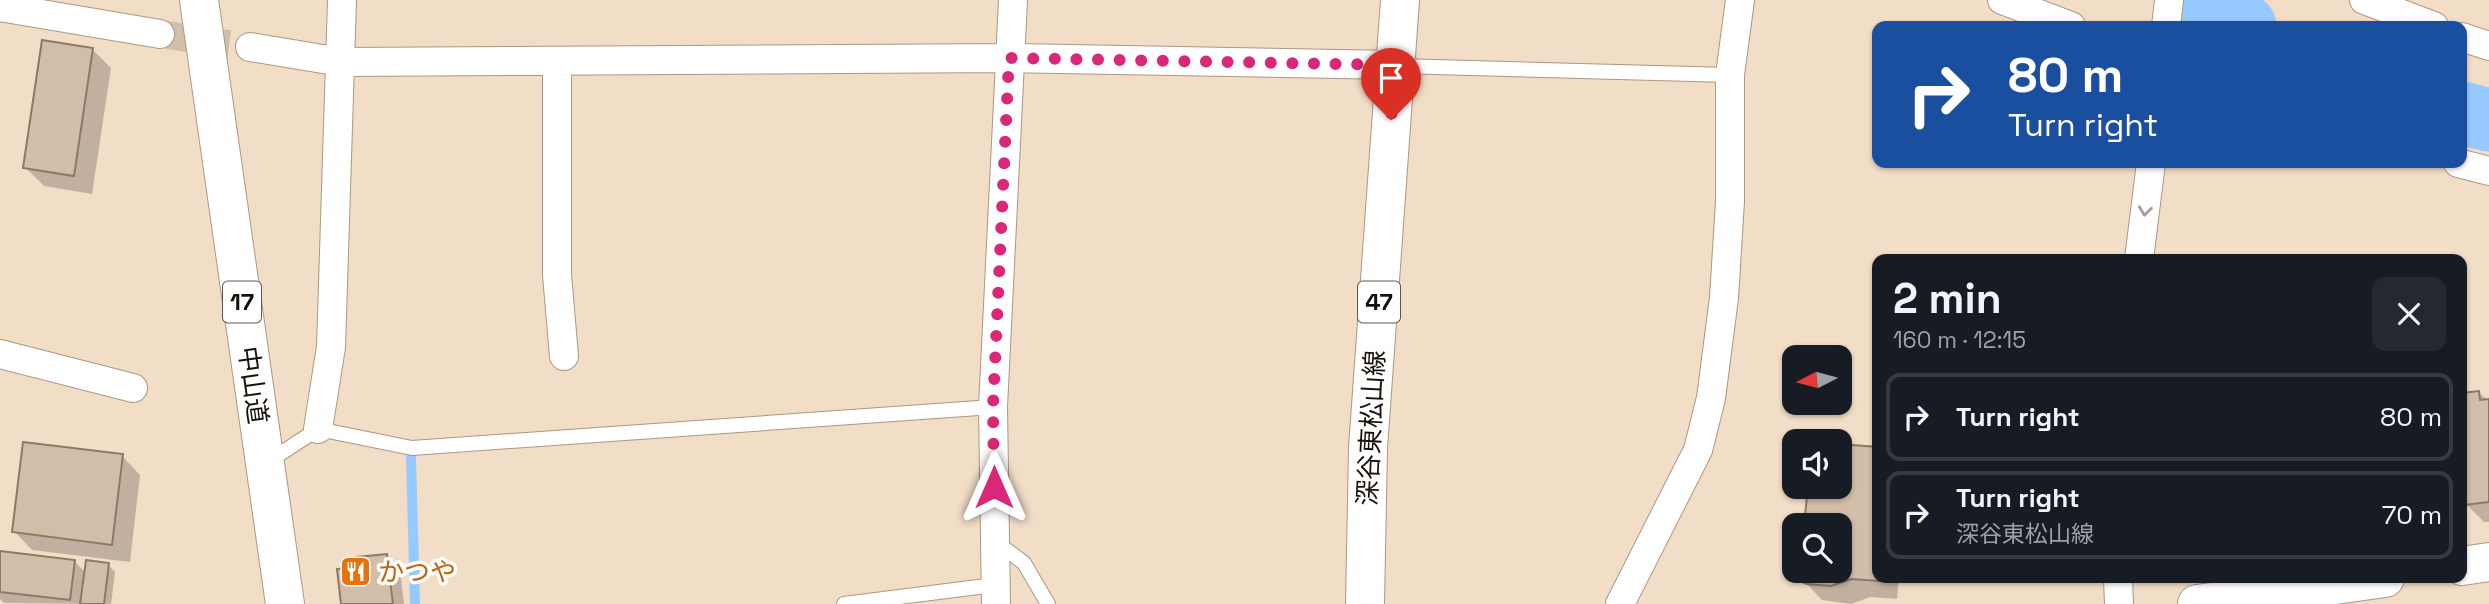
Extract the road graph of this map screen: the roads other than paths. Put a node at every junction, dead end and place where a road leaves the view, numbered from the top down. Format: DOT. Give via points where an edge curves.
graph roads {
  1 [pos="199,0"];
  2 [pos="342,0"];
  3 [pos="1013,0"];
  4 [pos="1400,0"];
  5 [pos="1741,0"];
  6 [pos="2002,0"];
  7 [pos="2169,0"];
  8 [pos="2364,0"];
  9 [pos="0,7"];
  10 [pos="2058,21"];
  11 [pos="2167,21"];
  12 [pos="2421,21"];
  13 [pos="160,34"];
  14 [pos="2467,39"];
  15 [pos="2489,46"];
  16 [pos="250,47"];
  17 [pos="1009,58"];
  18 [pos="557,61"];
  19 [pos="341,62"];
  20 [pos="1395,65"];
  21 [pos="1730,75"];
  22 [pos="2467,165"];
  23 [pos="2150,168"];
  24 [pos="2489,171"];
  25 [pos="2140,254"];
  26 [pos="0,354"];
  27 [pos="564,356"];
  28 [pos="133,388"];
  29 [pos="993,407"];
  30 [pos="318,429"];
  31 [pos="264,465"];
  32 [pos="994,540"];
  33 [pos="2489,562"];
  34 [pos="2467,565"];
  35 [pos="2118,583"];
  36 [pos="2357,585"];
  37 [pos="995,594"];
  38 [pos="285,604"];
  39 [pos="844,604"];
  40 [pos="1048,604"];
  41 [pos="1364,604"];
  42 [pos="1620,604"];
  43 [pos="2119,604"];
  44 [pos="2197,604"];
  1 -- 31 [label="main road, 中山道 / 17"];
  2 -- 19 [label="street"];
  3 -- 17 [label="street"];
  4 -- 20 [label="main road, 深谷東松山線 / 47"];
  5 -- 21 [label="street"];
  6 -- 10 [label="street"];
  7 -- 11 [label="street"];
  8 -- 12 [label="street"];
  9 -- 13 [label="street"];
  14 -- 15 [label="street"];
  16 -- 19 [label="street"];
  17 -- 18 [label="street"];
  17 -- 20 [label="street"];
  17 -- 29 [label="street"];
  18 -- 19 [label="street"];
  18 -- 27 [label="street" via="557,275"];
  19 -- 30 [label="street" via="331,347"];
  20 -- 21 [label="lane"];
  20 -- 41 [label="main road, 深谷東松山線 / 47" via="1368,448"];
  21 -- 42 [label="street" via="1724,299 1706,423 1698,450"];
  22 -- 24 [label="street"];
  23 -- 25 [label="street, one-way"];
  26 -- 28 [label="street"];
  29 -- 30 [label="lane" via="412,448"];
  29 -- 32 [label="street"];
  30 -- 31 [label="lane"];
  31 -- 38 [label="main road, 中山道 / 17"];
  32 -- 37 [label="street"];
  32 -- 40 [label="lane" via="1024,563"];
  33 -- 34 [label="main road"];
  35 -- 43 [label="street"];
  36 -- 44 [label="main road"];
  37 -- 39 [label="lane"];
}
